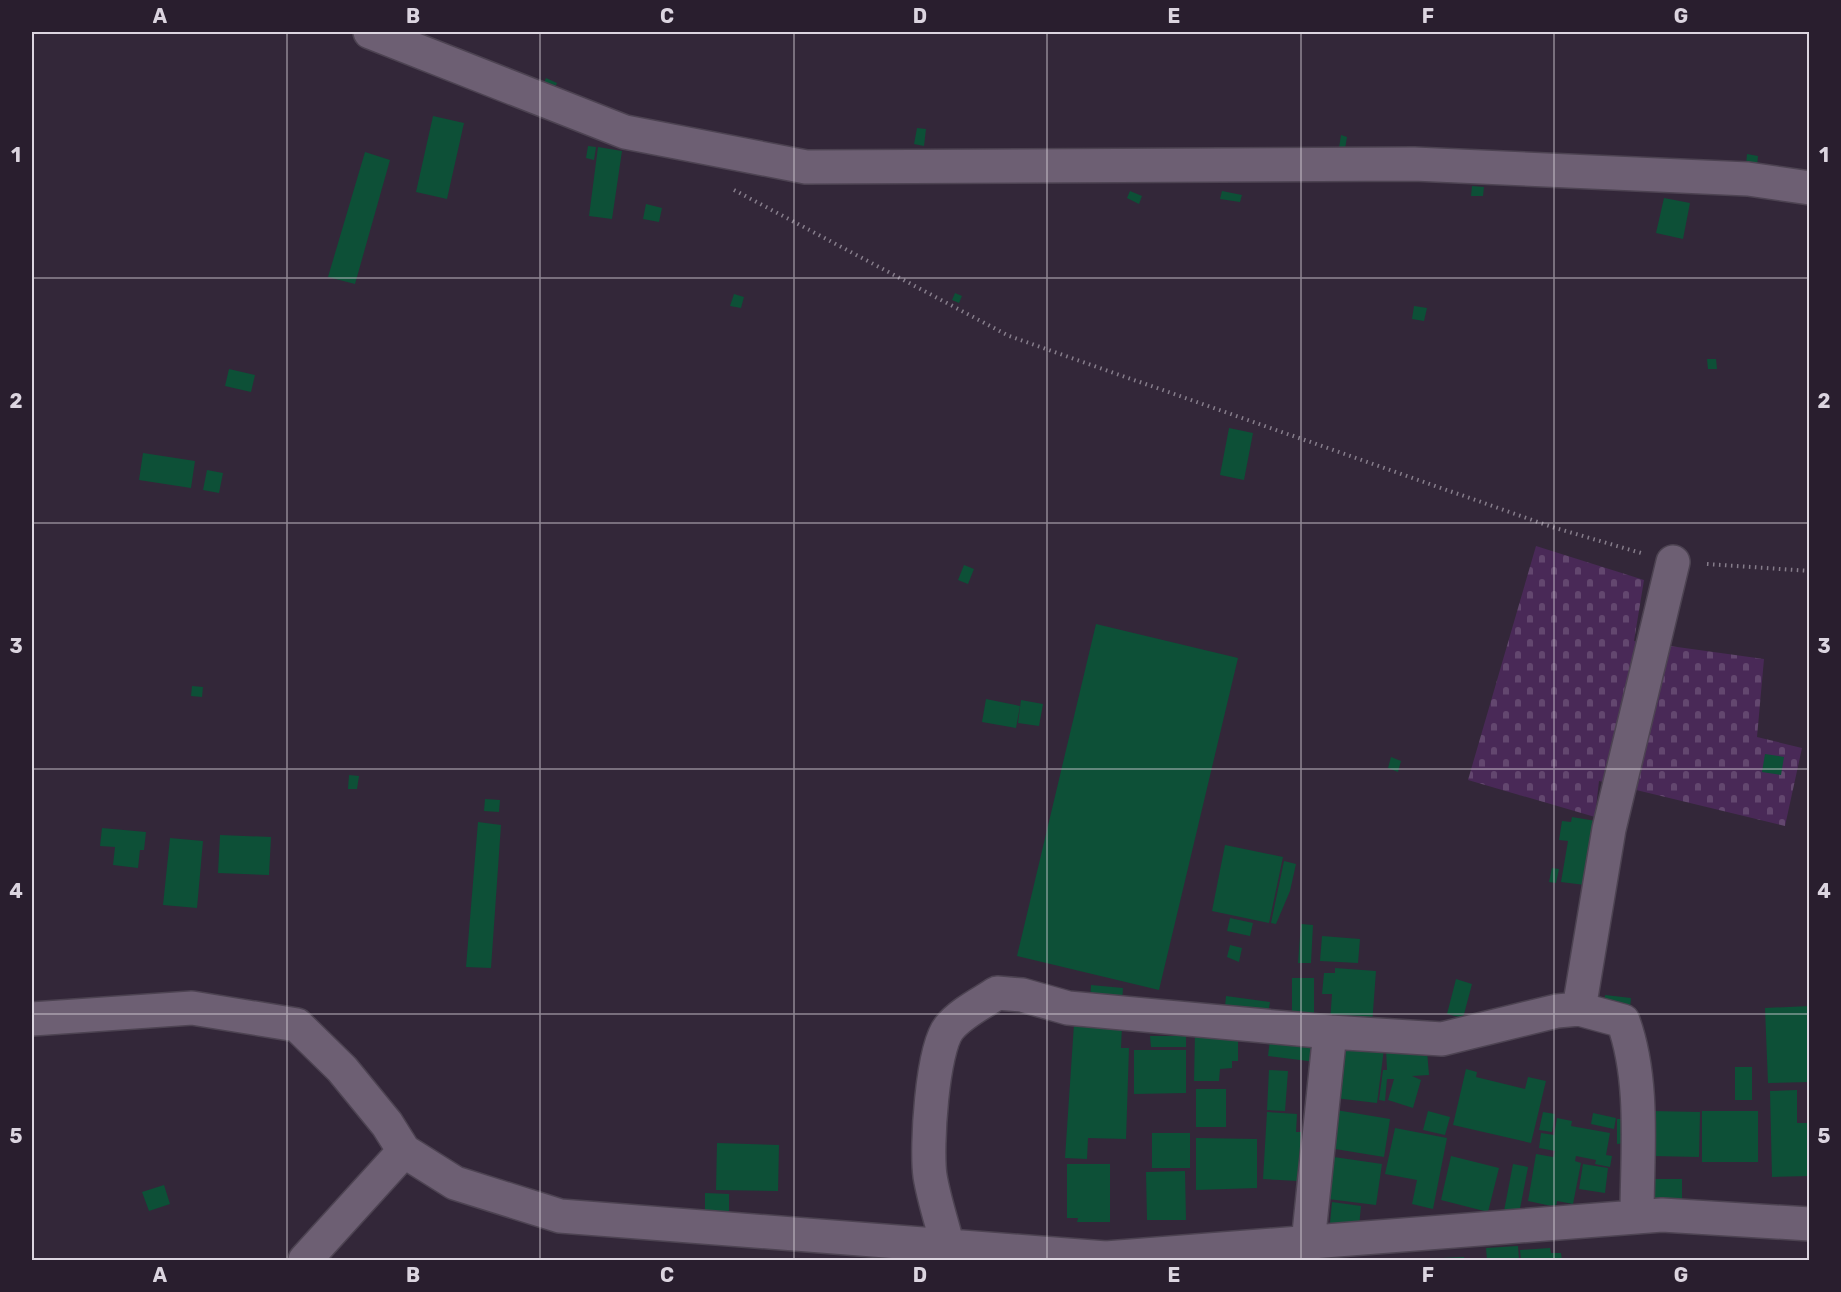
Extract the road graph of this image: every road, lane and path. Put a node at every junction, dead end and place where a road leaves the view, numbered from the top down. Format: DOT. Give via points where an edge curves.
graph roads {
  1 [pos="370,32"];
  2 [pos="729,188"];
  3 [pos="1809,188"];
  4 [pos="1673,562"];
  5 [pos="1809,571"];
  6 [pos="1579,1009"];
  7 [pos="32,1019"];
  8 [pos="1330,1032"];
  9 [pos="404,1152"];
  10 [pos="1637,1217"];
  11 [pos="1809,1224"];
  12 [pos="1308,1243"];
  13 [pos="948,1247"];
  14 [pos="304,1260"];
  1 -- 3 [label="street" via="625,132 806,167 1414,164 1748,179"];
  2 -- 4 [label="path" via="1009,336 1552,527"];
  4 -- 5 [label="path"];
  4 -- 6 [label="street" via="1609,829"];
  6 -- 8 [label="street" via="1442,1039"];
  6 -- 10 [label="street" via="1623,1021 1629,1037 1636,1091"];
  7 -- 9 [label="street" via="192,1008 297,1025 342,1069 387,1124"];
  8 -- 12 [label="street"];
  8 -- 13 [label="street" via="1068,1008 1022,995 998,993 949,1028 940,1050 929,1144 930,1175"];
  9 -- 13 [label="street" via="455,1183 560,1216"];
  9 -- 14 [label="street"];
  10 -- 11 [label="street" via="1662,1215"];
  10 -- 12 [label="street"];
  12 -- 13 [label="street" via="1106,1258"];
}
